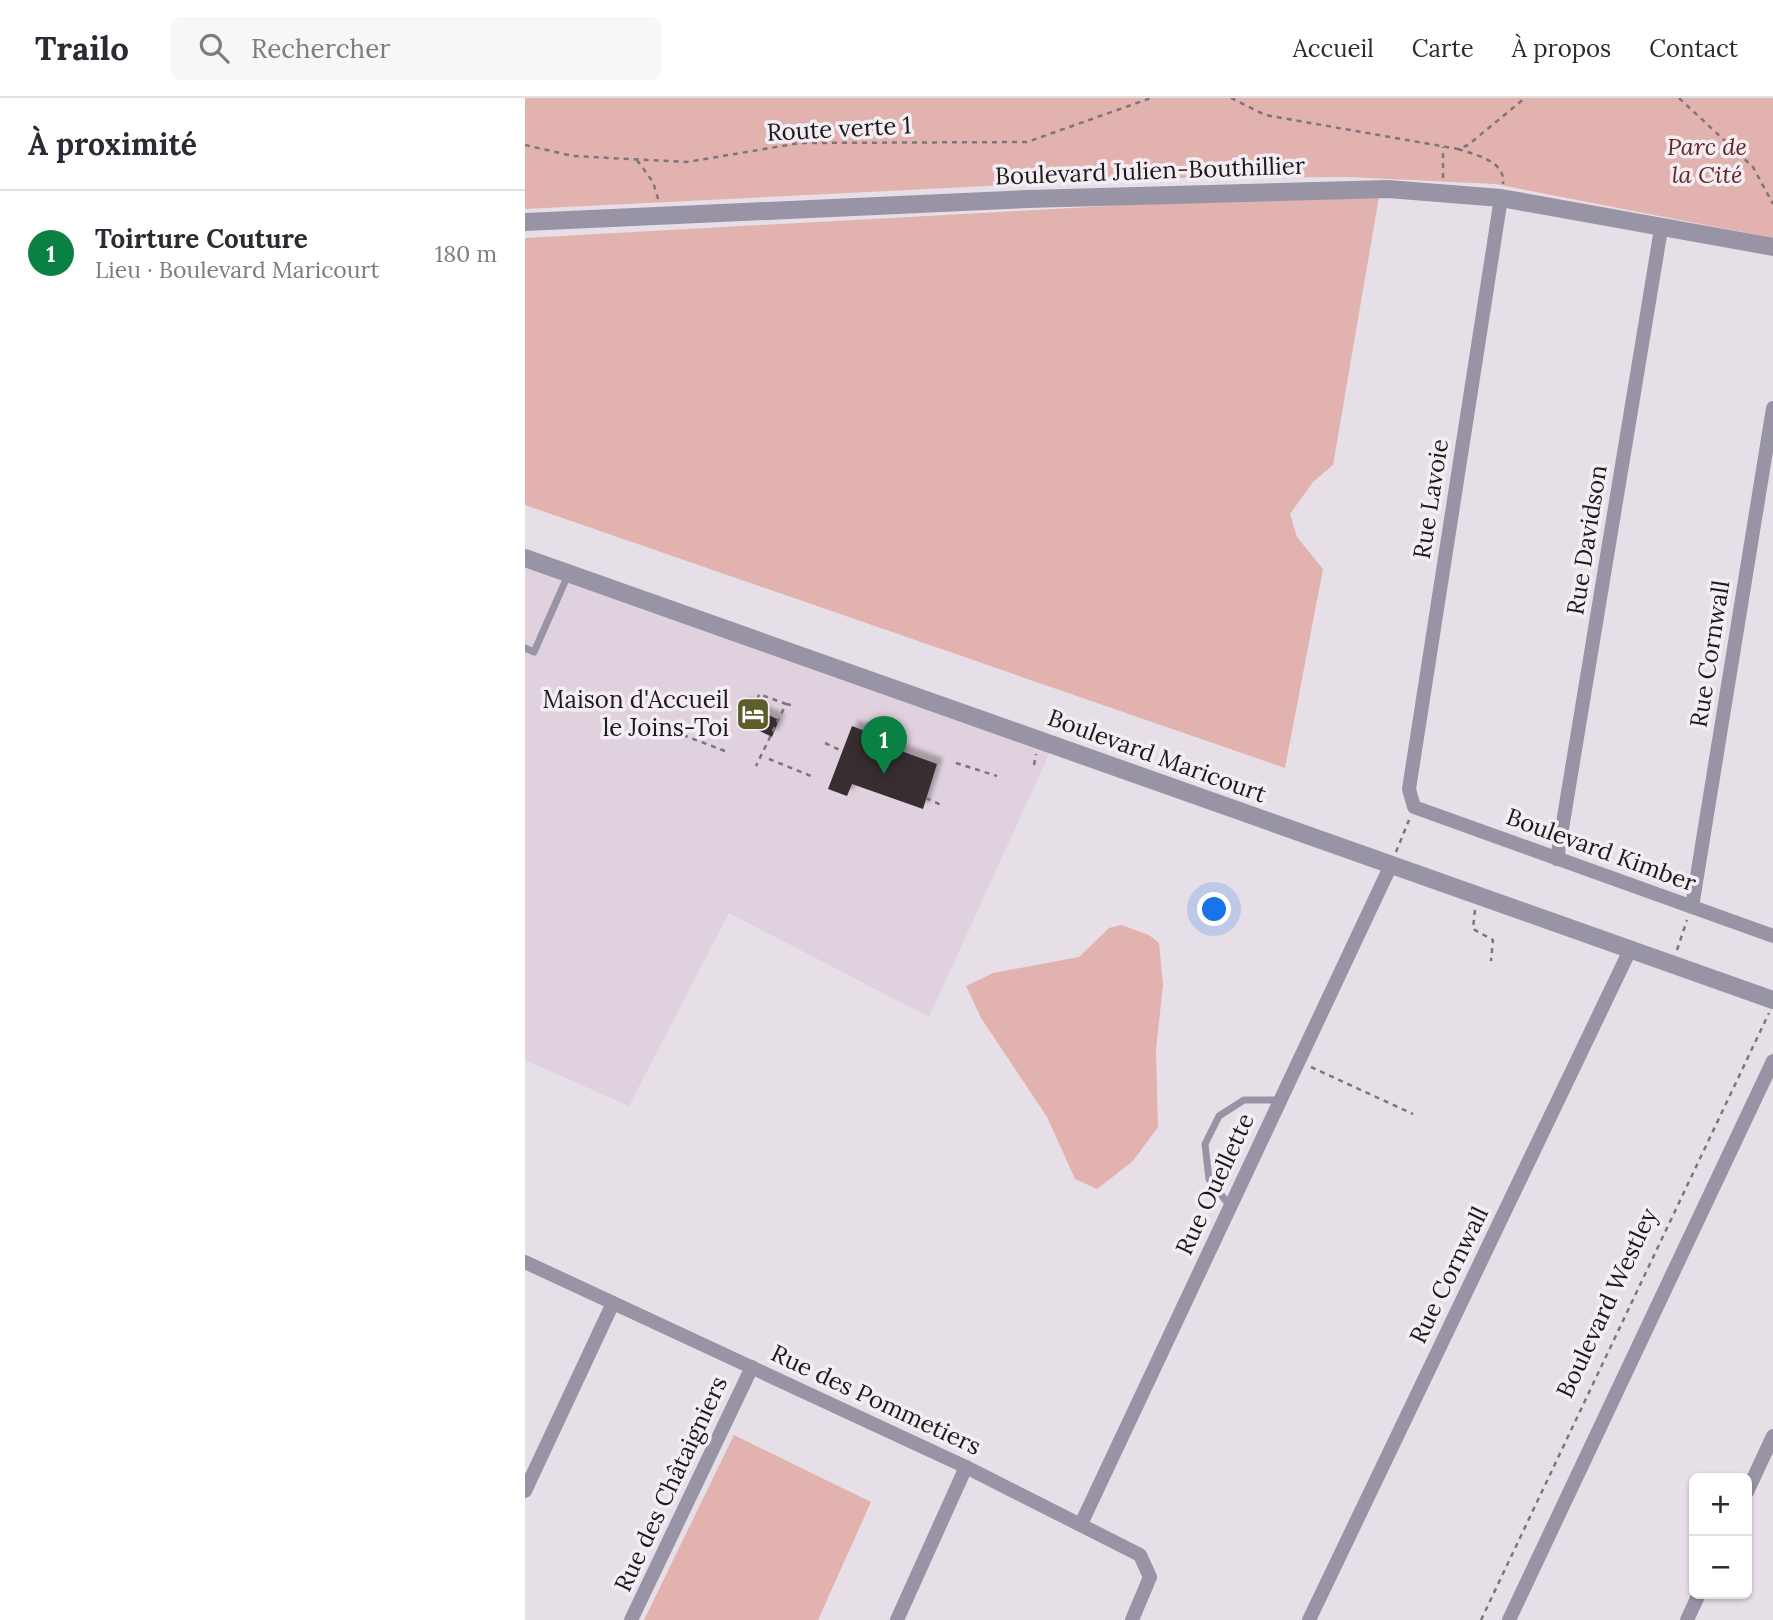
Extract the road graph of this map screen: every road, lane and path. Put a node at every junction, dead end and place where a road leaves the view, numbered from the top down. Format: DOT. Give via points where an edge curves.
graph roads {
  1 [pos="1151,98"];
  2 [pos="1231,98"];
  3 [pos="1525,98"];
  4 [pos="1679,98"];
  5 [pos="1142,99"];
  6 [pos="525,145"];
  7 [pos="1443,146"];
  8 [pos="1458,149"];
  9 [pos="637,160"];
  10 [pos="1442,193"];
  11 [pos="1501,198"];
  12 [pos="1773,204"];
  13 [pos="660,216"];
  14 [pos="525,222"];
  15 [pos="1661,229"];
  16 [pos="1773,247"];
  17 [pos="1773,408"];
  18 [pos="525,558"];
  19 [pos="569,573"];
  20 [pos="525,648"];
  21 [pos="786,704"];
  22 [pos="795,706"];
  23 [pos="755,709"];
  24 [pos="683,735"];
  25 [pos="825,743"];
  26 [pos="725,751"];
  27 [pos="842,751"];
  28 [pos="769,759"];
  29 [pos="956,763"];
  30 [pos="756,766"];
  31 [pos="811,776"];
  32 [pos="997,776"];
  33 [pos="926,798"];
  34 [pos="941,805"];
  35 [pos="1412,812"];
  36 [pos="1403,834"];
  37 [pos="1396,836"];
  38 [pos="1406,841"];
  39 [pos="1557,859"];
  40 [pos="1391,865"];
  41 [pos="1476,895"];
  42 [pos="1690,912"];
  43 [pos="1773,936"];
  44 [pos="1630,950"];
  45 [pos="1688,954"];
  46 [pos="1491,961"];
  47 [pos="1773,1002"];
  48 [pos="1298,1061"];
  49 [pos="1773,1061"];
  50 [pos="1279,1100"];
  51 [pos="1413,1114"];
  52 [pos="1229,1205"];
  53 [pos="525,1262"];
  54 [pos="613,1303"];
  55 [pos="752,1367"];
  56 [pos="1773,1436"];
  57 [pos="966,1467"];
  58 [pos="1752,1481"];
  59 [pos="525,1491"];
  60 [pos="1081,1524"];
  61 [pos="1697,1599"];
  62 [pos="631,1620"];
  63 [pos="897,1620"];
  64 [pos="1132,1620"];
  65 [pos="1309,1620"];
  66 [pos="1481,1620"];
  67 [pos="1509,1620"];
  68 [pos="1687,1620"];
  1 -- 5 [label="path, Route verte 1"];
  2 -- 7 [label="path" via="1265,115"];
  3 -- 8 [label="path"];
  4 -- 12 [label="path" via="1753,167"];
  5 -- 9 [label="path, Route verte 1" via="1027,142 800,143 709,161"];
  6 -- 9 [label="path, Route verte 1" via="573,156"];
  7 -- 8 [label="path"];
  7 -- 10 [label="path"];
  8 -- 11 [label="path" via="1495,164 1504,178"];
  9 -- 13 [label="path" via="659,193"];
  10 -- 11 [label="street, Boulevard Julien-Bouthillier"];
  10 -- 13 [label="street, Boulevard Julien-Bouthillier" via="1321,189"];
  11 -- 15 [label="street, Boulevard Julien-Bouthillier"];
  11 -- 35 [label="street, Rue Lavoie" via="1409,789"];
  13 -- 14 [label="street, Boulevard Julien-Bouthillier"];
  15 -- 16 [label="street, Boulevard Julien-Bouthillier"];
  15 -- 39 [label="street, Rue Davidson"];
  17 -- 42 [label="street, Rue Cornwall"];
  18 -- 19 [label="street, Boulevard Maricourt"];
  19 -- 20 [label="lane" via="534,652"];
  19 -- 40 [label="street, Boulevard Maricourt"];
  21 -- 22 [label="path"];
  21 -- 23 [label="path" via="759,694"];
  21 -- 30 [label="path"];
  24 -- 26 [label="path"];
  25 -- 27 [label="path"];
  28 -- 31 [label="path"];
  29 -- 32 [label="path"];
  33 -- 34 [label="path"];
  35 -- 36 [label="path"];
  35 -- 39 [label="street, Boulevard Kimber"];
  36 -- 37 [label="path"];
  36 -- 38 [label="path"];
  39 -- 42 [label="street, Boulevard Kimber"];
  40 -- 41 [label="street, Boulevard Maricourt"];
  40 -- 48 [label="street, Rue Ouellette"];
  41 -- 44 [label="street, Boulevard Maricourt"];
  41 -- 46 [label="path" via="1473,929 1493,940"];
  42 -- 43 [label="street, Boulevard Kimber"];
  42 -- 45 [label="path" via="1676,949"];
  44 -- 47 [label="street, Boulevard Maricourt"];
  44 -- 65 [label="street, Rue Cornwall"];
  47 -- 66 [label="path, Boulevard Westley"];
  48 -- 50 [label="street, Rue Ouellette"];
  48 -- 51 [label="path"];
  49 -- 67 [label="street, Boulevard Westley"];
  50 -- 52 [label="street, Rue Ouellette"];
  50 -- 52 [label="lane" via="1244,1100 1219,1116 1206,1144 1209,1179"];
  52 -- 60 [label="street, Rue Ouellette"];
  53 -- 54 [label="street, Rue des Pommetiers"];
  54 -- 55 [label="street, Rue des Pommetiers"];
  54 -- 59 [label="street"];
  55 -- 57 [label="street, Rue des Pommetiers"];
  55 -- 62 [label="street, Rue des Châtaigniers"];
  56 -- 58 [label="street"];
  57 -- 60 [label="street, Rue des Pommetiers"];
  57 -- 63 [label="street"];
  60 -- 64 [label="street, Rue des Pommetiers" via="1140,1555 1150,1577"];
  61 -- 68 [label="street"];
}
